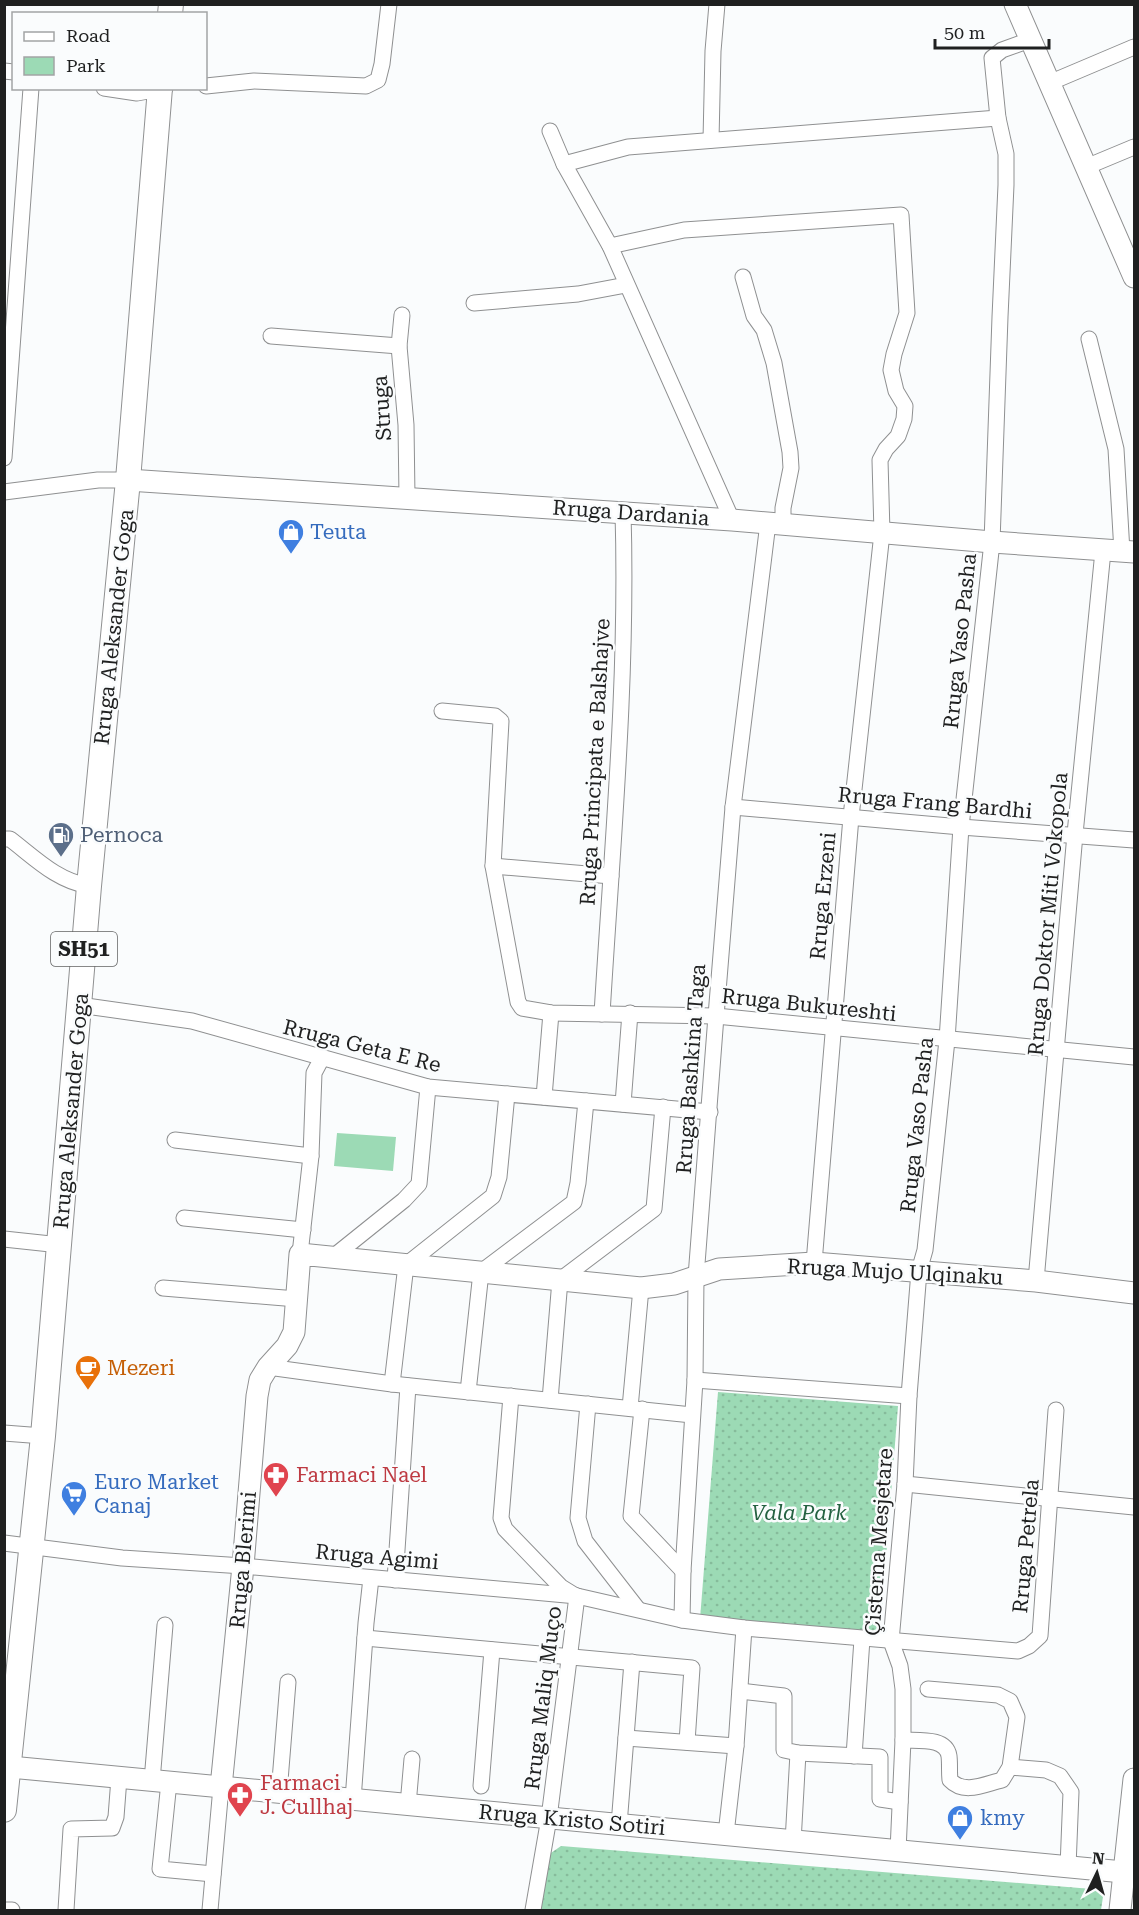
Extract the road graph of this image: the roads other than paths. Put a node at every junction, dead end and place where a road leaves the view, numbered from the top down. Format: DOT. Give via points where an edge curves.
graph roads {
  1 [pos="389,4"];
  2 [pos="717,4"];
  3 [pos="1015,4"];
  4 [pos="1030,40"];
  5 [pos="1134,47"];
  6 [pos="1049,83"];
  7 [pos="207,86"];
  8 [pos="31,90"];
  9 [pos="117,90"];
  10 [pos="154,90"];
  11 [pos="160,90"];
  12 [pos="998,118"];
  13 [pos="550,131"];
  14 [pos="711,140"];
  15 [pos="1134,147"];
  16 [pos="564,164"];
  17 [pos="1086,167"];
  18 [pos="610,246"];
  19 [pos="743,277"];
  20 [pos="1134,277"];
  21 [pos="626,285"];
  22 [pos="474,303"];
  23 [pos="402,315"];
  24 [pos="271,336"];
  25 [pos="1089,339"];
  26 [pos="399,346"];
  27 [pos="4,458"];
  28 [pos="128,480"];
  29 [pos="4,492"];
  30 [pos="407,497"];
  31 [pos="622,512"];
  32 [pos="732,520"];
  33 [pos="776,524"];
  34 [pos="882,533"];
  35 [pos="992,542"];
  36 [pos="1120,551"];
  37 [pos="442,711"];
  38 [pos="733,807"];
  39 [pos="851,817"];
  40 [pos="961,827"];
  41 [pos="1075,834"];
  42 [pos="4,839"];
  43 [pos="1134,840"];
  44 [pos="493,866"];
  45 [pos="611,876"];
  46 [pos="89,886"];
  47 [pos="79,1005"];
  48 [pos="551,1012"];
  49 [pos="630,1013"];
  50 [pos="602,1014"];
  51 [pos="716,1016"];
  52 [pos="833,1029"];
  53 [pos="947,1040"];
  54 [pos="1057,1048"];
  55 [pos="1134,1057"];
  56 [pos="322,1058"];
  57 [pos="428,1087"];
  58 [pos="507,1094"];
  59 [pos="544,1097"];
  60 [pos="586,1101"];
  61 [pos="622,1104"];
  62 [pos="663,1107"];
  63 [pos="710,1112"];
  64 [pos="175,1140"];
  65 [pos="311,1156"];
  66 [pos="184,1218"];
  67 [pos="303,1230"];
  68 [pos="4,1239"];
  69 [pos="60,1245"];
  70 [pos="300,1254"];
  71 [pos="333,1257"];
  72 [pos="814,1263"];
  73 [pos="406,1264"];
  74 [pos="919,1271"];
  75 [pos="481,1272"];
  76 [pos="696,1276"];
  77 [pos="560,1280"];
  78 [pos="1036,1281"];
  79 [pos="163,1288"];
  80 [pos="641,1288"];
  81 [pos="1134,1293"];
  82 [pos="297,1299"];
  83 [pos="268,1367"];
  84 [pos="695,1380"];
  85 [pos="392,1384"];
  86 [pos="408,1386"];
  87 [pos="468,1392"];
  88 [pos="511,1396"];
  89 [pos="909,1396"];
  90 [pos="550,1400"];
  91 [pos="588,1404"];
  92 [pos="636,1409"];
  93 [pos="1056,1410"];
  94 [pos="692,1415"];
  95 [pos="4,1433"];
  96 [pos="43,1436"];
  97 [pos="905,1484"];
  98 [pos="1051,1498"];
  99 [pos="1134,1507"];
  100 [pos="4,1543"];
  101 [pos="32,1546"];
  102 [pos="243,1566"];
  103 [pos="683,1571"];
  104 [pos="371,1578"];
  105 [pos="395,1580"];
  106 [pos="577,1596"];
  107 [pos="637,1608"];
  108 [pos="682,1620"];
  109 [pos="165,1625"];
  110 [pos="744,1628"];
  111 [pos="365,1638"];
  112 [pos="862,1639"];
  113 [pos="891,1641"];
  114 [pos="492,1650"];
  115 [pos="569,1655"];
  116 [pos="632,1662"];
  117 [pos="288,1683"];
  118 [pos="928,1689"];
  119 [pos="740,1691"];
  120 [pos="626,1738"];
  121 [pos="903,1740"];
  122 [pos="687,1742"];
  123 [pos="736,1746"];
  124 [pos="798,1753"];
  125 [pos="855,1756"];
  126 [pos="412,1759"];
  127 [pos="7,1767"];
  128 [pos="1010,1767"];
  129 [pos="118,1778"];
  130 [pos="1134,1779"];
  131 [pos="160,1782"];
  132 [pos="481,1786"];
  133 [pos="221,1787"];
  134 [pos="279,1793"];
  135 [pos="352,1800"];
  136 [pos="900,1802"];
  137 [pos="408,1805"];
  138 [pos="4,1810"];
  139 [pos="549,1818"];
  140 [pos="619,1825"];
  141 [pos="726,1834"];
  142 [pos="793,1842"];
  143 [pos="898,1851"];
  144 [pos="1068,1867"];
  145 [pos="1129,1873"];
  146 [pos="213,1874"];
  147 [pos="4,1910"];
  148 [pos="12,1911"];
  149 [pos="66,1911"];
  150 [pos="210,1911"];
  151 [pos="533,1911"];
  152 [pos="1120,1911"];
  1 -- 7 [label="street" via="378,80 366,86 254,81"];
  2 -- 14 [label="street"];
  3 -- 4 [label="street"];
  4 -- 6 [label="street"];
  4 -- 12 [label="street, Rruga Vaso Pasha" via="992,58"];
  5 -- 6 [label="street"];
  6 -- 17 [label="street"];
  8 -- 27 [label="street"];
  9 -- 10 [label="street"];
  11 -- 28 [label="main road, Rruga Aleksander Goga / SH51"];
  12 -- 14 [label="street"];
  12 -- 35 [label="street, Rruga Vaso Pasha" via="1006,154 1006,184"];
  13 -- 16 [label="street"];
  14 -- 16 [label="street" via="628,147"];
  15 -- 17 [label="street"];
  16 -- 18 [label="street"];
  17 -- 20 [label="street"];
  18 -- 21 [label="street"];
  18 -- 34 [label="street, Rruga Erzeni" via="684,230 901,215 907,313 891,370 905,406 898,436 880,460"];
  19 -- 33 [label="street, Rruga Bashkina Taga" via="774,363 790,452 791,468"];
  21 -- 22 [label="street" via="578,294"];
  21 -- 32 [label="street"];
  23 -- 26 [label="street, Struga"];
  24 -- 26 [label="street"];
  25 -- 36 [label="street, Rruga Doktor Miti Vokopola" via="1116,449"];
  26 -- 30 [label="street, Struga"];
  28 -- 29 [label="street"];
  28 -- 30 [label="street, Rruga Dardania"];
  28 -- 46 [label="main road, Rruga Aleksander Goga / SH51"];
  30 -- 31 [label="street, Rruga Dardania"];
  31 -- 32 [label="street, Rruga Dardania"];
  31 -- 45 [label="street, Rruga Principata e Balshajve" via="624,635"];
  32 -- 33 [label="street, Rruga Dardania"];
  33 -- 34 [label="street, Rruga Dardania"];
  33 -- 38 [label="street, Rruga Bashkina Taga"];
  34 -- 35 [label="street, Rruga Dardania"];
  34 -- 39 [label="street, Rruga Erzeni"];
  35 -- 36 [label="street, Rruga Dardania"];
  35 -- 40 [label="street, Rruga Vaso Pasha"];
  36 -- 41 [label="street, Rruga Doktor Miti Vokopola"];
  37 -- 44 [label="street" via="495,716 501,721"];
  38 -- 39 [label="street, Rruga Frang Bardhi"];
  38 -- 51 [label="street, Rruga Bashkina Taga"];
  39 -- 40 [label="street, Rruga Frang Bardhi"];
  39 -- 52 [label="street, Rruga Erzeni"];
  40 -- 41 [label="street, Rruga Frang Bardhi"];
  40 -- 53 [label="street, Rruga Vaso Pasha"];
  41 -- 43 [label="street, Rruga Frang Bardhi"];
  41 -- 54 [label="street, Rruga Doktor Miti Vokopola"];
  42 -- 46 [label="street" via="10,839 73,883"];
  44 -- 45 [label="street"];
  44 -- 48 [label="street, Rruga Bukureshti" via="518,1002 528,1010"];
  45 -- 50 [label="street, Rruga Principata e Balshajve"];
  46 -- 47 [label="main road, Rruga Aleksander Goga / SH51"];
  47 -- 56 [label="street, Rruga Geta E Re" via="192,1021"];
  47 -- 69 [label="main road, Rruga Aleksander Goga / SH51"];
  48 -- 50 [label="street, Rruga Bukureshti"];
  48 -- 59 [label="street"];
  49 -- 50 [label="street, Rruga Bukureshti"];
  49 -- 51 [label="street, Rruga Bukureshti"];
  49 -- 61 [label="street"];
  51 -- 52 [label="street, Rruga Bukureshti"];
  51 -- 63 [label="street, Rruga Bashkina Taga"];
  52 -- 53 [label="street, Rruga Bukureshti"];
  52 -- 72 [label="street, Rruga Erzeni"];
  53 -- 54 [label="street, Rruga Bukureshti"];
  53 -- 74 [label="street, Rruga Vaso Pasha"];
  54 -- 55 [label="street, Rruga Bukureshti"];
  54 -- 78 [label="street, Rruga Doktor Miti Vokopola"];
  56 -- 57 [label="street, Rruga Geta E Re"];
  56 -- 65 [label="street, Rruga Blerimi" via="314,1073"];
  57 -- 58 [label="street, Rruga Geta E Re"];
  57 -- 71 [label="street" via="419,1185"];
  58 -- 59 [label="street, Rruga Geta E Re"];
  58 -- 73 [label="street" via="499,1177 493,1196"];
  59 -- 60 [label="street, Rruga Geta E Re"];
  60 -- 61 [label="street, Rruga Geta E Re"];
  60 -- 75 [label="street" via="574,1202"];
  61 -- 62 [label="street, Rruga Geta E Re"];
  62 -- 63 [label="street, Rruga Geta E Re"];
  62 -- 77 [label="street" via="654,1209"];
  63 -- 76 [label="street, Rruga Bashkina Taga"];
  64 -- 65 [label="street"];
  65 -- 67 [label="street, Rruga Blerimi"];
  66 -- 67 [label="street"];
  67 -- 70 [label="street, Rruga Blerimi"];
  68 -- 69 [label="street"];
  69 -- 96 [label="main road, Rruga Aleksander Goga / SH51"];
  70 -- 71 [label="street, Rruga Mujo Ulqinaku"];
  70 -- 82 [label="street, Rruga Blerimi"];
  71 -- 73 [label="street, Rruga Mujo Ulqinaku"];
  72 -- 74 [label="street, Rruga Mujo Ulqinaku"];
  72 -- 76 [label="street, Rruga Mujo Ulqinaku" via="718,1269"];
  73 -- 75 [label="street, Rruga Mujo Ulqinaku"];
  73 -- 85 [label="street"];
  74 -- 78 [label="street, Rruga Mujo Ulqinaku"];
  74 -- 89 [label="street, Çisterna Mesjetare"];
  75 -- 77 [label="street, Rruga Mujo Ulqinaku"];
  75 -- 87 [label="street"];
  76 -- 80 [label="street, Rruga Mujo Ulqinaku" via="674,1284"];
  76 -- 84 [label="street, Rruga Bashkina Taga"];
  77 -- 80 [label="street, Rruga Mujo Ulqinaku"];
  77 -- 90 [label="street"];
  78 -- 81 [label="street, Rruga Mujo Ulqinaku"];
  79 -- 82 [label="street"];
  80 -- 92 [label="street"];
  82 -- 83 [label="street, Rruga Blerimi" via="294,1332"];
  83 -- 85 [label="street"];
  83 -- 102 [label="street, Rruga Blerimi" via="257,1396"];
  84 -- 89 [label="street"];
  84 -- 94 [label="street, Rruga Bashkina Taga"];
  85 -- 86 [label="street"];
  86 -- 87 [label="street"];
  86 -- 105 [label="street"];
  87 -- 88 [label="street"];
  88 -- 90 [label="street"];
  88 -- 106 [label="street" via="501,1518 505,1529 561,1587"];
  89 -- 97 [label="street, Çisterna Mesjetare"];
  90 -- 91 [label="street"];
  91 -- 92 [label="street"];
  91 -- 107 [label="street" via="578,1518 585,1541"];
  92 -- 94 [label="street"];
  92 -- 103 [label="street" via="631,1516"];
  93 -- 98 [label="street, Rruga Petrela"];
  94 -- 103 [label="street, Rruga Bashkina Taga"];
  95 -- 96 [label="street"];
  96 -- 101 [label="main road, Rruga Aleksander Goga / SH51"];
  97 -- 98 [label="street"];
  97 -- 113 [label="street, Çisterna Mesjetare"];
  98 -- 99 [label="street"];
  98 -- 113 [label="street, Rruga Petrela" via="1040,1636 1029,1646 1018,1652"];
  100 -- 101 [label="street, Rruga Agimi"];
  101 -- 102 [label="street, Rruga Agimi" via="122,1558"];
  101 -- 127 [label="main road, Rruga Aleksander Goga / SH51"];
  102 -- 104 [label="street, Rruga Agimi"];
  102 -- 133 [label="street, Rruga Blerimi"];
  103 -- 108 [label="street, Rruga Bashkina Taga"];
  104 -- 105 [label="street, Rruga Agimi"];
  104 -- 111 [label="street"];
  105 -- 106 [label="street, Rruga Agimi"];
  106 -- 107 [label="street, Rruga Agimi"];
  106 -- 115 [label="street, Rruga Maliq Muço"];
  107 -- 108 [label="street, Rruga Agimi"];
  108 -- 110 [label="street, Rruga Agimi"];
  109 -- 131 [label="street"];
  110 -- 112 [label="street, Rruga Petrela"];
  110 -- 119 [label="street"];
  111 -- 114 [label="street"];
  111 -- 135 [label="street"];
  112 -- 113 [label="street, Rruga Petrela"];
  112 -- 125 [label="street"];
  113 -- 121 [label="street, Çisterna Mesjetare" via="903,1689"];
  114 -- 115 [label="street"];
  114 -- 132 [label="street"];
  115 -- 116 [label="street"];
  115 -- 139 [label="street, Rruga Maliq Muço"];
  116 -- 120 [label="street"];
  116 -- 122 [label="street" via="692,1668"];
  117 -- 134 [label="street"];
  118 -- 128 [label="street" via="998,1695 1010,1701 1017,1717"];
  119 -- 123 [label="street"];
  119 -- 124 [label="street" via="784,1696 784,1750"];
  120 -- 122 [label="street"];
  120 -- 140 [label="street"];
  121 -- 128 [label="street" via="942,1744 947,1750 950,1780 960,1788 1002,1780"];
  121 -- 136 [label="street, Çisterna Mesjetare"];
  122 -- 123 [label="street"];
  123 -- 141 [label="street"];
  124 -- 125 [label="street"];
  124 -- 142 [label="street"];
  125 -- 136 [label="street" via="880,1757 880,1799"];
  126 -- 137 [label="street"];
  127 -- 129 [label="street, Rruga Kristo Sotiri"];
  127 -- 138 [label="main road, Rruga Aleksander Goga / SH51"];
  128 -- 144 [label="street" via="1047,1770 1060,1776 1071,1792"];
  129 -- 131 [label="street, Rruga Kristo Sotiri"];
  129 -- 149 [label="street" via="112,1828 71,1829"];
  130 -- 145 [label="street"];
  131 -- 133 [label="street, Rruga Kristo Sotiri"];
  131 -- 146 [label="street" via="160,1869"];
  133 -- 134 [label="street, Rruga Kristo Sotiri"];
  133 -- 146 [label="street"];
  134 -- 135 [label="street, Rruga Kristo Sotiri"];
  135 -- 137 [label="street, Rruga Kristo Sotiri"];
  136 -- 143 [label="street, Çisterna Mesjetare"];
  137 -- 139 [label="street, Rruga Kristo Sotiri"];
  139 -- 140 [label="street, Rruga Kristo Sotiri"];
  139 -- 151 [label="street, Rruga Maliq Muço"];
  140 -- 141 [label="street, Rruga Kristo Sotiri"];
  141 -- 142 [label="street, Rruga Kristo Sotiri"];
  142 -- 143 [label="street, Rruga Kristo Sotiri"];
  143 -- 144 [label="street, Rruga Kristo Sotiri"];
  144 -- 145 [label="street, Rruga Kristo Sotiri"];
  145 -- 152 [label="street"];
  146 -- 150 [label="street"];
  147 -- 148 [label="street"];
}
